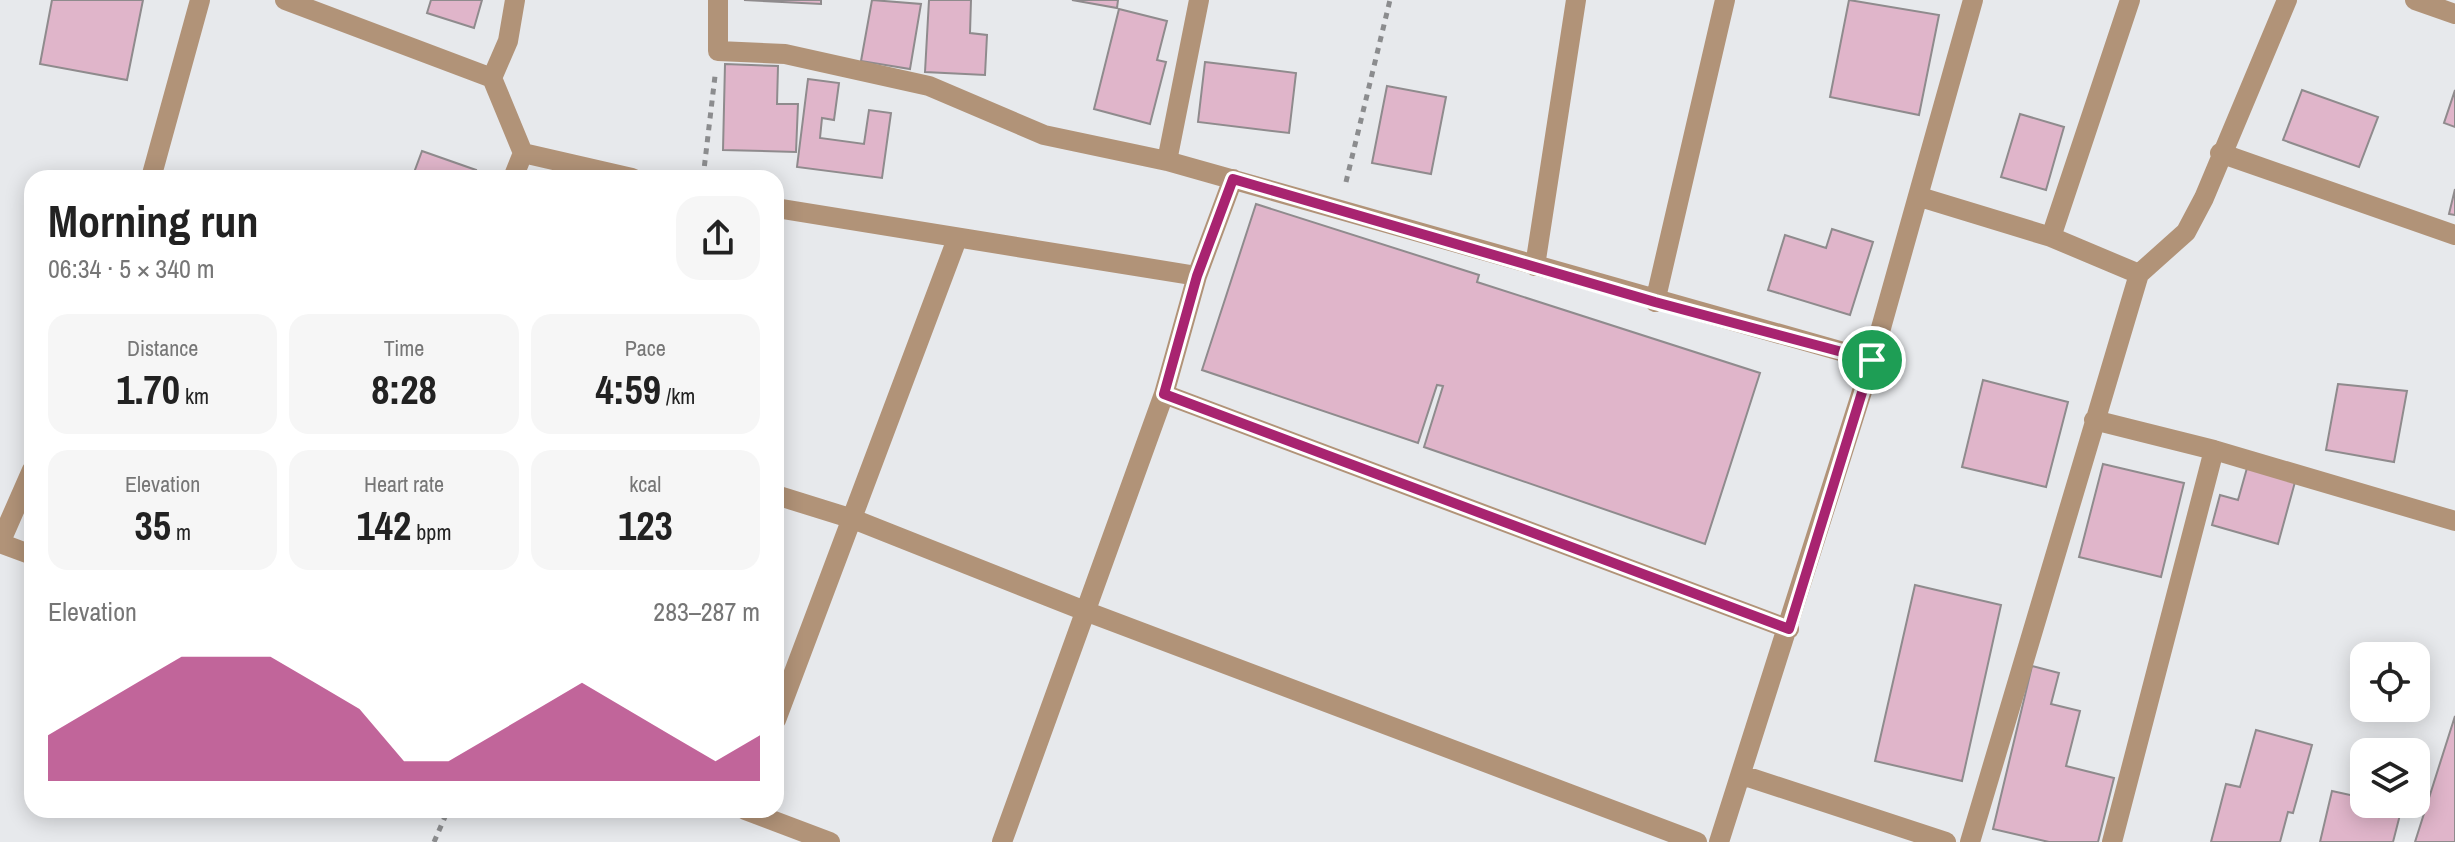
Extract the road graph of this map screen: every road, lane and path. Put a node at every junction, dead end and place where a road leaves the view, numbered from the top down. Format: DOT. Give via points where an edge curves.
graph roads {
  1 [pos="200,0"];
  2 [pos="285,0"];
  3 [pos="515,0"];
  4 [pos="718,0"];
  5 [pos="1199,0"];
  6 [pos="1390,0"];
  7 [pos="1576,0"];
  8 [pos="1725,0"];
  9 [pos="1973,0"];
  10 [pos="2130,0"];
  11 [pos="2287,0"];
  12 [pos="2415,0"];
  13 [pos="2455,14"];
  14 [pos="718,51"];
  15 [pos="492,78"];
  16 [pos="523,153"];
  17 [pos="2220,153"];
  18 [pos="1167,161"];
  19 [pos="153,170"];
  20 [pos="516,170"];
  21 [pos="597,170"];
  22 [pos="704,170"];
  23 [pos="1233,179"];
  24 [pos="1920,197"];
  25 [pos="784,209"];
  26 [pos="1339,210"];
  27 [pos="2455,235"];
  28 [pos="2051,237"];
  29 [pos="957,239"];
  30 [pos="1535,266"];
  31 [pos="2139,274"];
  32 [pos="1197,276"];
  33 [pos="1655,302"];
  34 [pos="1872,360"];
  35 [pos="1164,394"];
  36 [pos="2094,420"];
  37 [pos="2214,450"];
  38 [pos="24,488"];
  39 [pos="784,497"];
  40 [pos="853,519"];
  41 [pos="2455,521"];
  42 [pos="0,543"];
  43 [pos="24,552"];
  44 [pos="1085,611"];
  45 [pos="1789,629"];
  46 [pos="784,699"];
  47 [pos="1742,775"];
  48 [pos="444,818"];
  49 [pos="766,818"];
  50 [pos="434,842"];
  51 [pos="830,842"];
  52 [pos="1002,842"];
  53 [pos="1697,842"];
  54 [pos="1719,842"];
  55 [pos="1946,842"];
  56 [pos="1970,842"];
  57 [pos="2112,842"];
  1 -- 19 [label="street"];
  2 -- 15 [label="street"];
  3 -- 15 [label="street" via="508,41"];
  4 -- 14 [label="street"];
  5 -- 18 [label="street"];
  6 -- 26 [label="path"];
  7 -- 30 [label="street"];
  8 -- 33 [label="street"];
  9 -- 24 [label="street"];
  10 -- 28 [label="street"];
  11 -- 17 [label="street"];
  12 -- 13 [label="street"];
  14 -- 18 [label="street" via="785,54 929,86 1044,135"];
  14 -- 22 [label="path"];
  15 -- 16 [label="street"];
  16 -- 20 [label="street"];
  16 -- 21 [label="street"];
  17 -- 27 [label="street"];
  17 -- 31 [label="street" via="2186,232"];
  18 -- 23 [label="street"];
  23 -- 26 [label="street"];
  23 -- 32 [label="street"];
  24 -- 28 [label="street"];
  24 -- 34 [label="street"];
  25 -- 29 [label="street"];
  26 -- 30 [label="street"];
  28 -- 31 [label="street"];
  29 -- 32 [label="street"];
  29 -- 40 [label="street"];
  30 -- 33 [label="street"];
  31 -- 36 [label="street"];
  32 -- 35 [label="street"];
  33 -- 34 [label="street"];
  34 -- 45 [label="street"];
  35 -- 44 [label="street"];
  35 -- 45 [label="street"];
  36 -- 37 [label="street"];
  36 -- 56 [label="street"];
  37 -- 41 [label="street"];
  37 -- 57 [label="street"];
  38 -- 42 [label="street"];
  39 -- 40 [label="street"];
  40 -- 44 [label="street"];
  40 -- 46 [label="street"];
  42 -- 43 [label="street"];
  44 -- 52 [label="street"];
  44 -- 53 [label="street"];
  45 -- 47 [label="street"];
  47 -- 54 [label="street"];
  47 -- 55 [label="street"];
  48 -- 50 [label="path"];
  49 -- 51 [label="street"];
}
